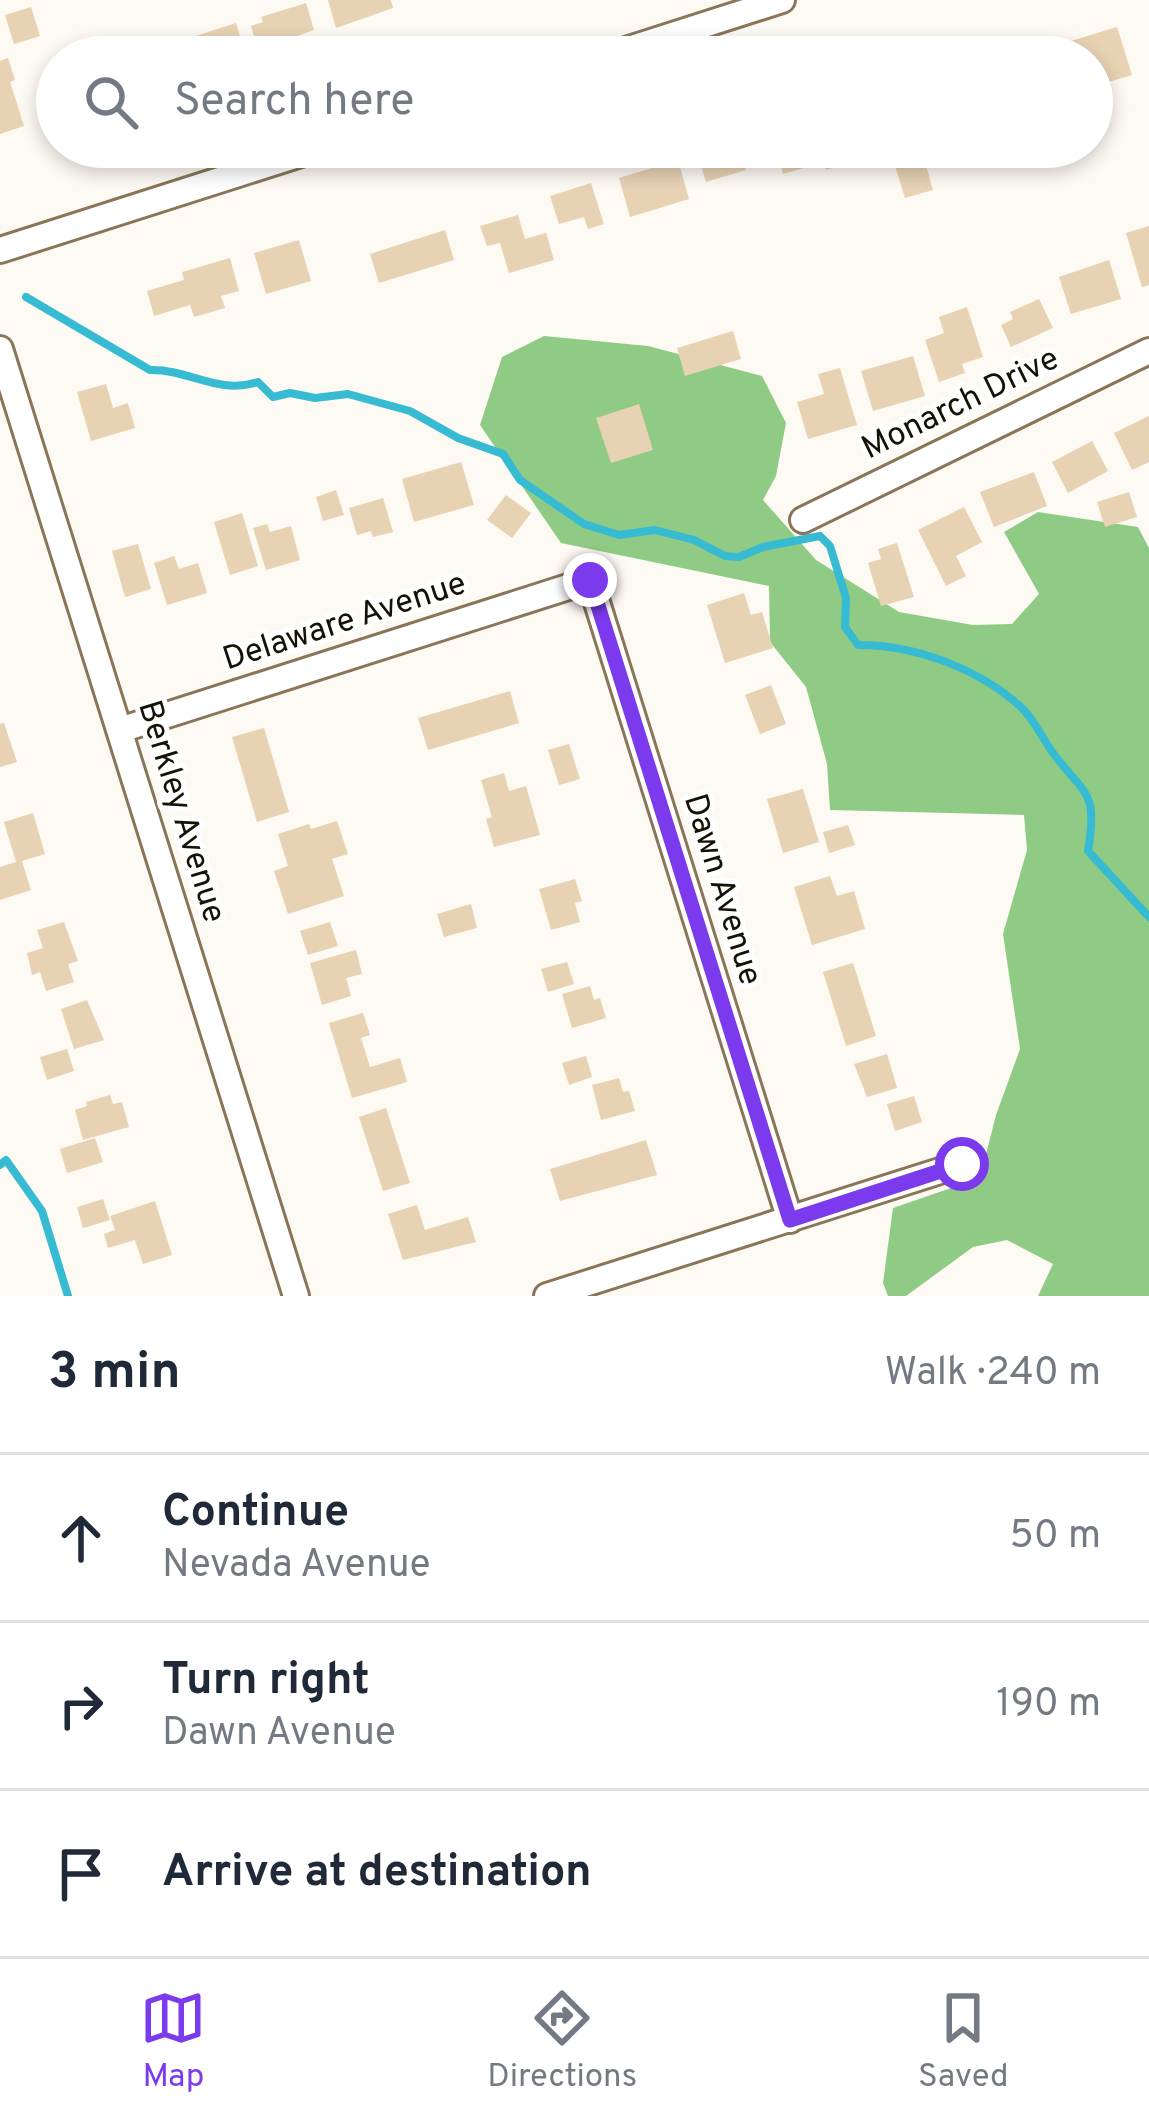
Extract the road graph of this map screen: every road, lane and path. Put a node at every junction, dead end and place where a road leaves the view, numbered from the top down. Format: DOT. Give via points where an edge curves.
graph roads {
  1 [pos="782,0"];
  2 [pos="670,36"];
  3 [pos="257,168"];
  4 [pos="0,250"];
  5 [pos="0,349"];
  6 [pos="1149,351"];
  7 [pos="803,520"];
  8 [pos="590,580"];
  9 [pos="120,730"];
  10 [pos="962,1164"];
  11 [pos="790,1220"];
  12 [pos="296,1296"];
  13 [pos="547,1296"];
  1 -- 2 [label="street"];
  3 -- 4 [label="street"];
  5 -- 9 [label="street, Berkley Avenue"];
  6 -- 7 [label="street, Monarch Drive"];
  8 -- 9 [label="street, Delaware Avenue"];
  8 -- 11 [label="street, Dawn Avenue"];
  9 -- 12 [label="street, Berkley Avenue"];
  10 -- 11 [label="street"];
  11 -- 13 [label="street"];
}
